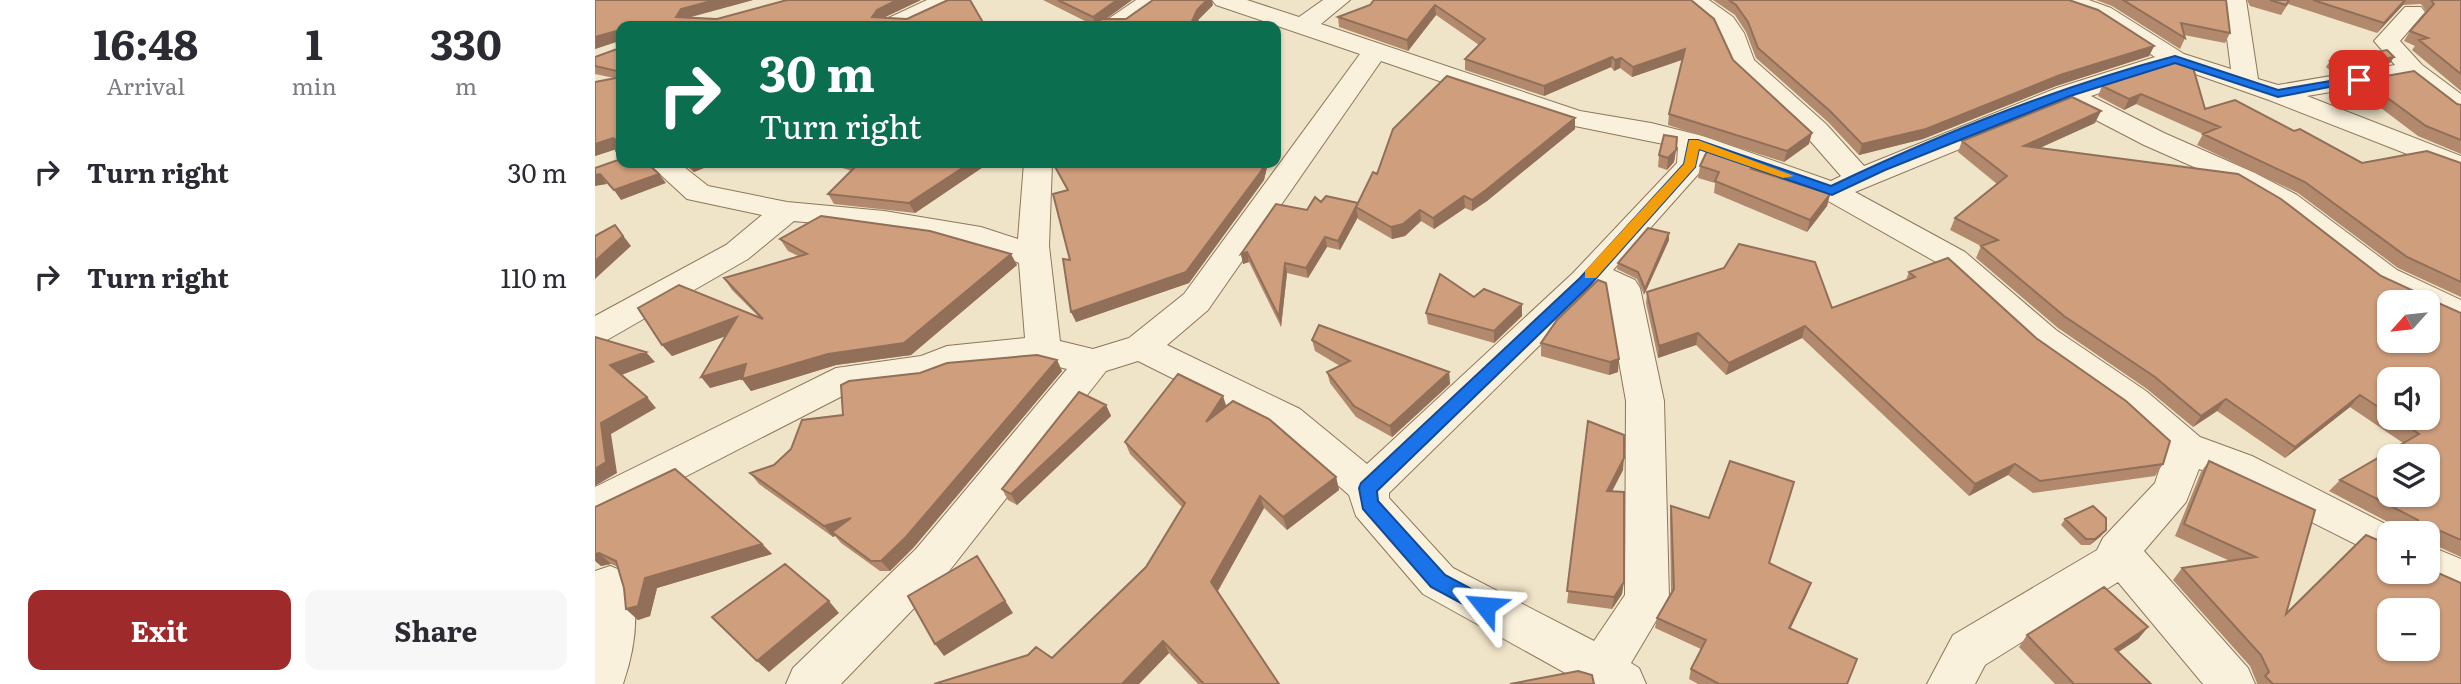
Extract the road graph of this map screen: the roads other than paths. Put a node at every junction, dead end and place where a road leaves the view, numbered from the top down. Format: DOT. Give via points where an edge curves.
graph roads {
  1 [pos="946,0"];
  2 [pos="1153,0"];
  3 [pos="1224,0"];
  4 [pos="1338,0"];
  5 [pos="1695,0"];
  6 [pos="2067,0"];
  7 [pos="2234,0"];
  8 [pos="2104,6"];
  9 [pos="2413,12"];
  10 [pos="902,21"];
  11 [pos="1118,21"];
  12 [pos="1303,26"];
  13 [pos="1375,51"];
  14 [pos="2175,60"];
  15 [pos="2413,71"];
  16 [pos="2246,83"];
  17 [pos="2066,93"];
  18 [pos="2278,94"];
  19 [pos="2461,107"];
  20 [pos="1693,142"];
  21 [pos="2461,166"];
  22 [pos="668,168"];
  23 [pos="1038,168"];
  24 [pos="1845,185"];
  25 [pos="787,211"];
  26 [pos="1035,257"];
  27 [pos="1592,273"];
  28 [pos="2461,314"];
  29 [pos="595,331"];
  30 [pos="1141,347"];
  31 [pos="1043,350"];
  32 [pos="1093,362"];
  33 [pos="2186,447"];
  34 [pos="1368,488"];
  35 [pos="595,506"];
  36 [pos="2377,537"];
  37 [pos="2118,551"];
  38 [pos="2440,570"];
  39 [pos="2461,580"];
  40 [pos="595,590"];
  41 [pos="1612,676"];
  42 [pos="600,684"];
  43 [pos="809,684"];
  44 [pos="1950,684"];
  45 [pos="2232,684"];
  1 -- 10 [label="street"];
  2 -- 11 [label="street"];
  3 -- 12 [label="street"];
  4 -- 12 [label="street"];
  5 -- 24 [label="street" via="1724,22 1742,63 1816,130"];
  6 -- 8 [label="street"];
  7 -- 16 [label="street"];
  8 -- 14 [label="street"];
  9 -- 15 [label="street" via="2386,41"];
  12 -- 13 [label="street"];
  13 -- 20 [label="street" via="1575,118"];
  13 -- 30 [label="street" via="1196,302"];
  14 -- 16 [label="street"];
  14 -- 17 [label="street"];
  15 -- 18 [label="street"];
  15 -- 19 [label="street"];
  16 -- 18 [label="street"];
  17 -- 24 [label="street"];
  17 -- 28 [label="street" via="2276,196 2385,278"];
  18 -- 21 [label="street"];
  20 -- 24 [label="street"];
  20 -- 27 [label="street" via="1691,165"];
  22 -- 25 [label="street" via="698,193"];
  23 -- 26 [label="street"];
  24 -- 33 [label="street" via="1954,259 2044,339 2133,401"];
  25 -- 26 [label="street" via="981,237"];
  25 -- 29 [label="street" via="737,252"];
  26 -- 31 [label="street"];
  27 -- 34 [label="street"];
  27 -- 41 [label="street" via="1623,288 1645,401 1647,599"];
  30 -- 32 [label="street"];
  30 -- 34 [label="street" via="1287,419"];
  31 -- 32 [label="street"];
  31 -- 35 [label="street" via="947,359 926,368 849,377"];
  32 -- 43 [label="street" via="931,562"];
  33 -- 36 [label="street" via="2238,467"];
  33 -- 37 [label="street" via="2172,491"];
  34 -- 41 [label="street" via="1370,504 1438,581"];
  37 -- 44 [label="street" via="2112,563 1969,650"];
  37 -- 45 [label="street"];
  38 -- 39 [label="street"];
  40 -- 42 [label="street" via="610,585 612,649"];
}
